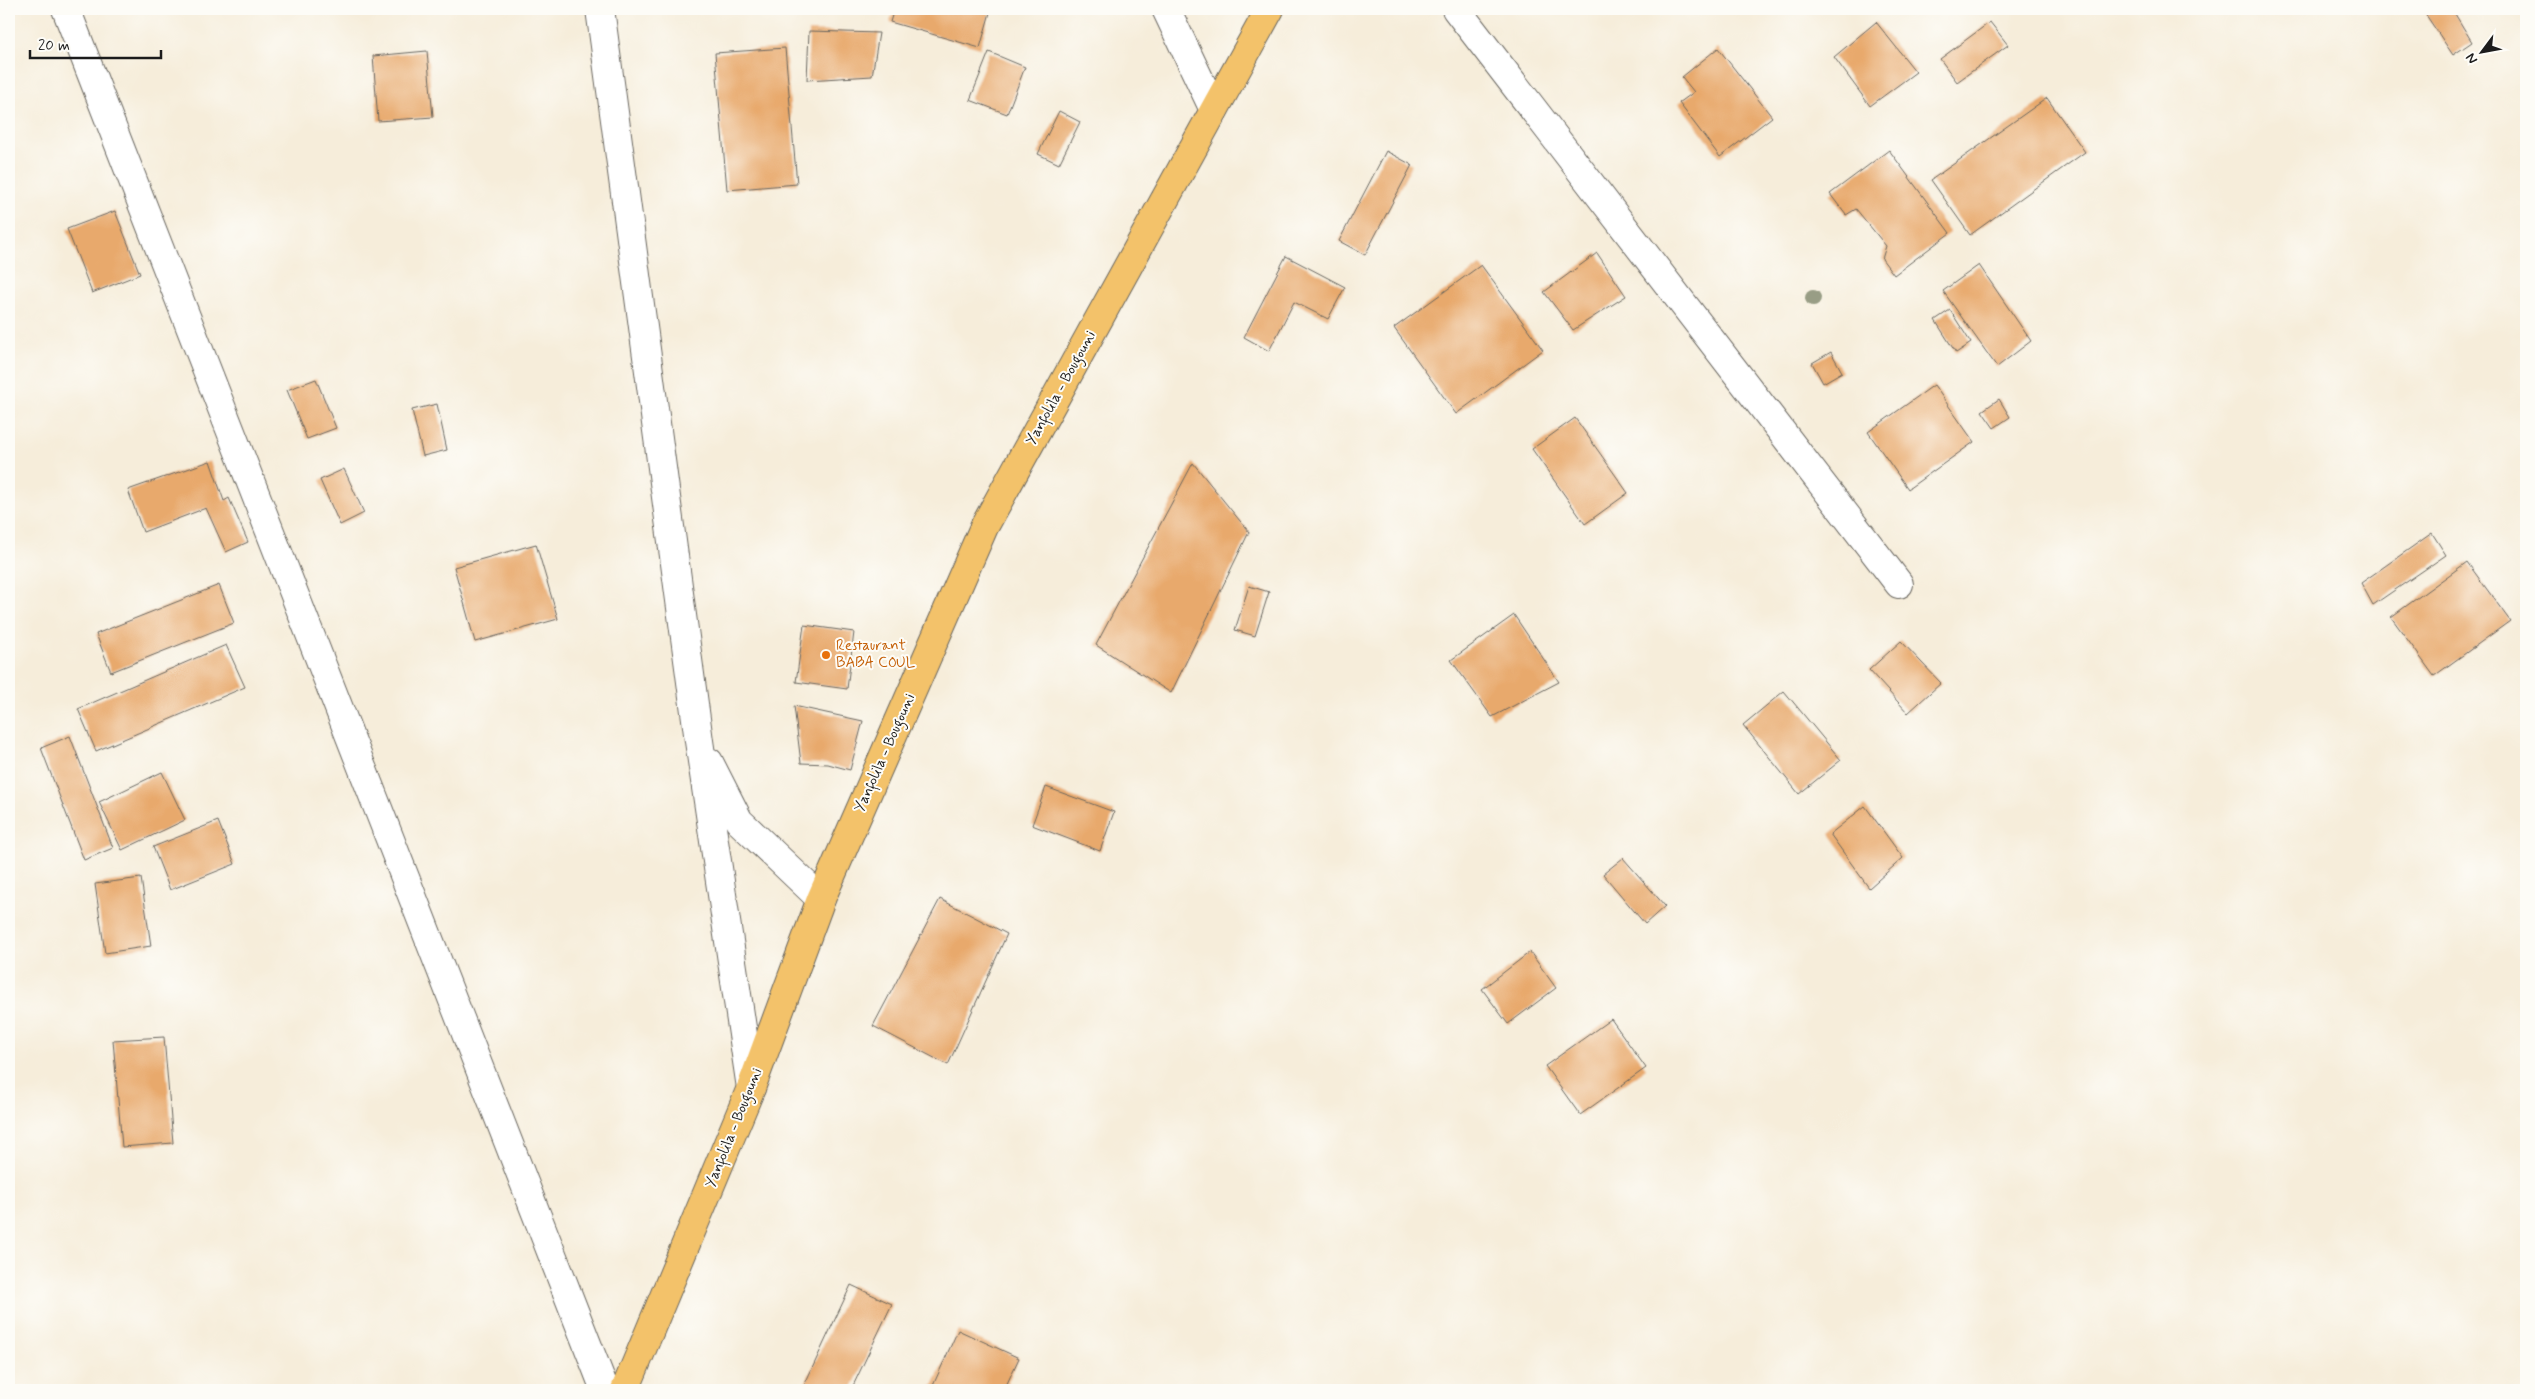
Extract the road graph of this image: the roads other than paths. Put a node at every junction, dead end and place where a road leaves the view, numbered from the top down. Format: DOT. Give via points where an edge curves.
graph roads {
  1 [pos="66,9"];
  2 [pos="600,9"];
  3 [pos="1166,9"];
  4 [pos="1270,9"];
  5 [pos="1456,9"];
  6 [pos="1214,110"];
  7 [pos="1899,584"];
  8 [pos="699,741"];
  9 [pos="821,899"];
  10 [pos="751,1088"];
  11 [pos="606,1390"];
  12 [pos="625,1390"];
  1 -- 11 [label="street"];
  2 -- 8 [label="street"];
  3 -- 6 [label="street"];
  4 -- 6 [label="main road, Yanfolila - Bougouni"];
  5 -- 7 [label="street"];
  6 -- 9 [label="main road, Yanfolila - Bougouni" via="984,527"];
  8 -- 9 [label="street" via="739,821"];
  8 -- 10 [label="street"];
  9 -- 10 [label="main road, Yanfolila - Bougouni"];
  10 -- 12 [label="main road, Yanfolila - Bougouni"];
}
